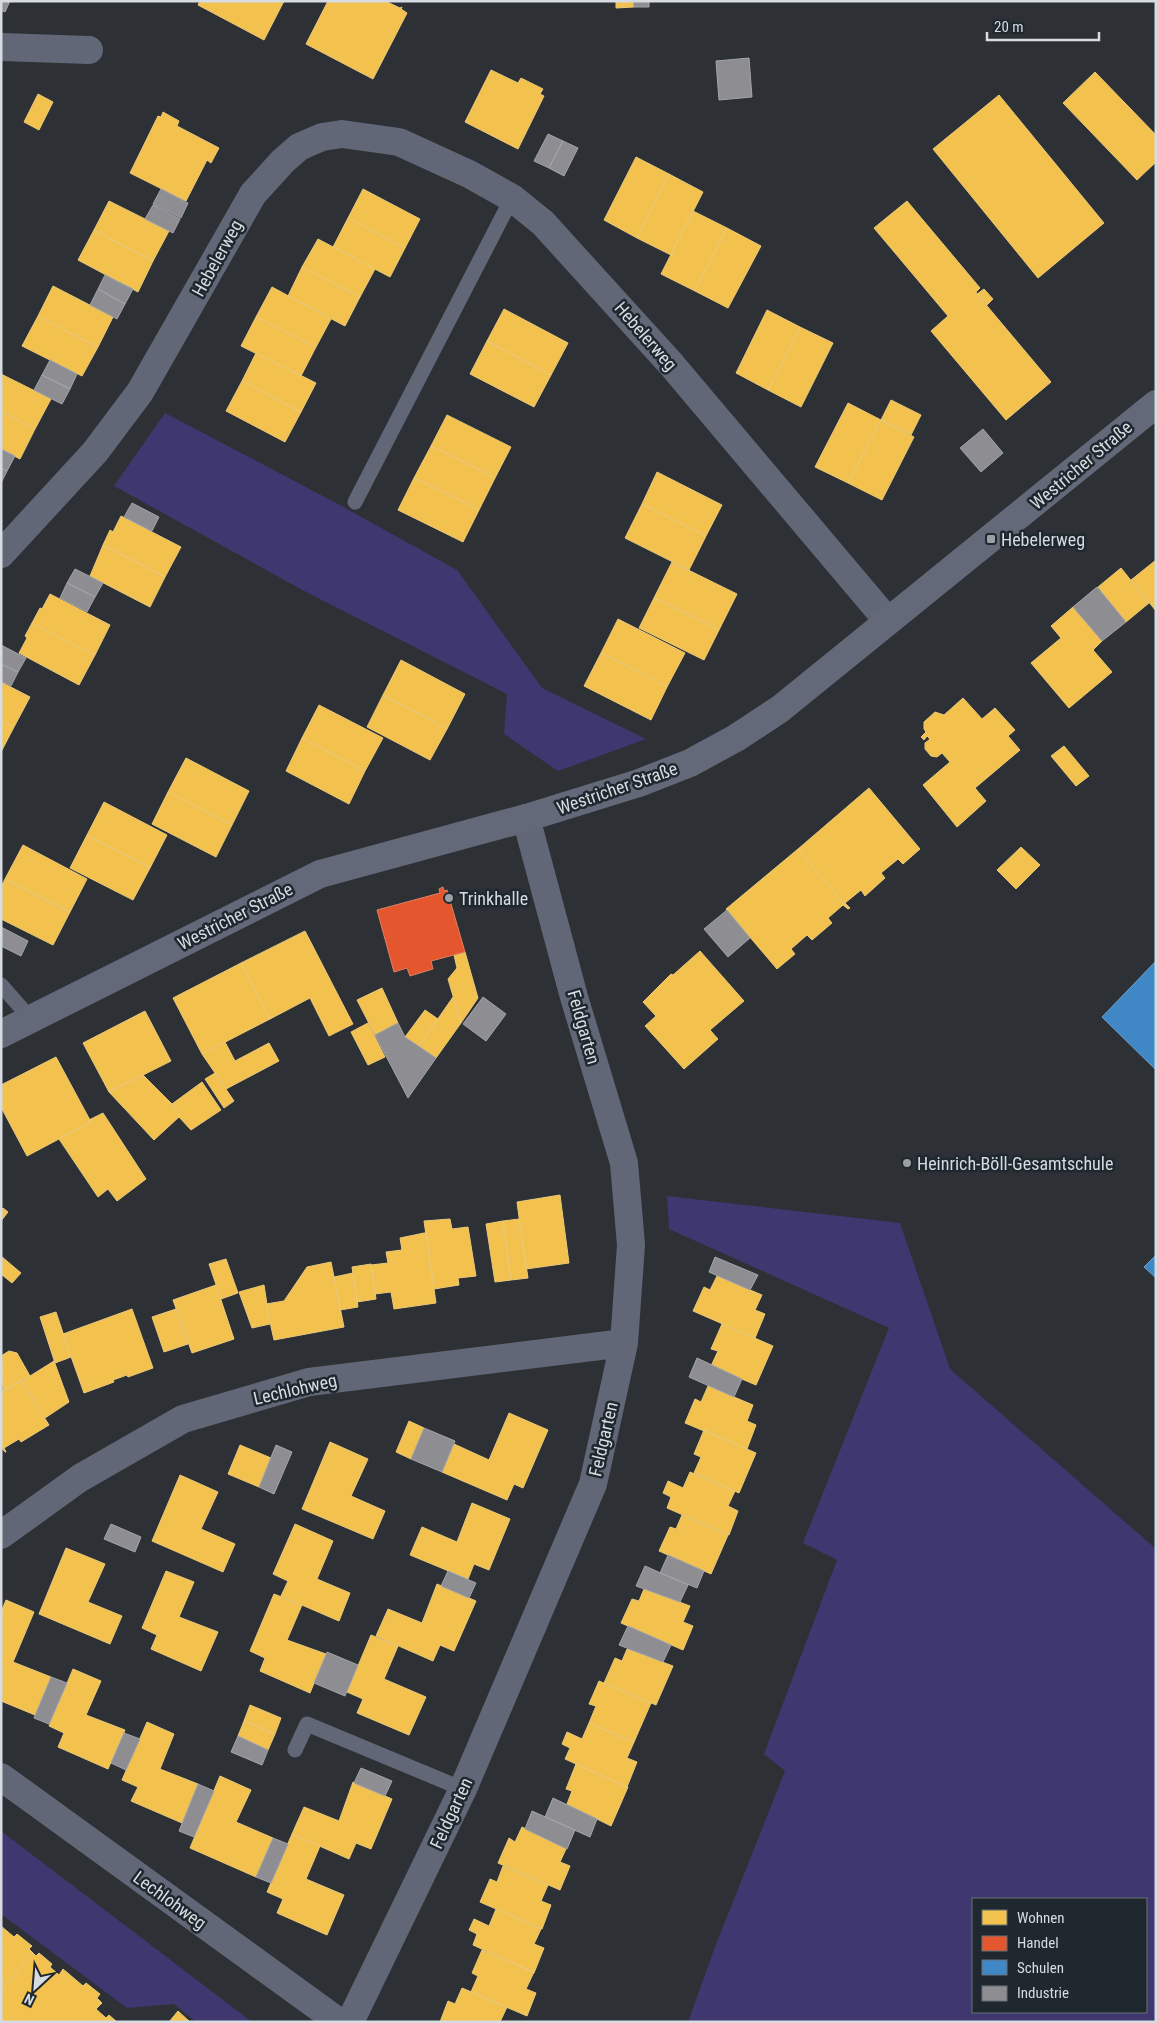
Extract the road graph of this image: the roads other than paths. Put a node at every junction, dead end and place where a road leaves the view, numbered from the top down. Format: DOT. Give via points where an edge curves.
graph roads {
  1 [pos="1,47"];
  2 [pos="89,50"];
  3 [pos="512,198"];
  4 [pos="1156,404"];
  5 [pos="355,502"];
  6 [pos="1,554"];
  7 [pos="887,620"];
  8 [pos="526,818"];
  9 [pos="1,985"];
  10 [pos="31,1019"];
  11 [pos="1,1034"];
  12 [pos="624,1343"];
  13 [pos="1,1535"];
  14 [pos="295,1750"];
  15 [pos="1,1777"];
  16 [pos="463,1789"];
  17 [pos="339,2022"];
  18 [pos="350,2022"];
  1 -- 2 [label="street"];
  3 -- 5 [label="lane"];
  3 -- 6 [label="street, Hebelerweg" via="399,142 342,134 322,137 299,147 253,194 140,392 95,452"];
  3 -- 7 [label="street, Hebelerweg" via="549,229 651,342"];
  4 -- 7 [label="street, Westricher Straße"];
  7 -- 8 [label="street, Westricher Straße" via="780,709 736,738 690,763 647,780"];
  8 -- 10 [label="street, Westricher Straße" via="320,874"];
  8 -- 12 [label="street, Feldgarten" via="574,997 624,1163 631,1245"];
  9 -- 10 [label="lane"];
  10 -- 11 [label="street, Westricher Straße"];
  12 -- 13 [label="street, Lechlohweg" via="309,1382 183,1419 80,1478"];
  12 -- 16 [label="street, Feldgarten" via="593,1484"];
  14 -- 16 [label="lane" via="307,1724"];
  15 -- 17 [label="street, Lechlohweg"];
  16 -- 18 [label="street, Feldgarten"];
}
